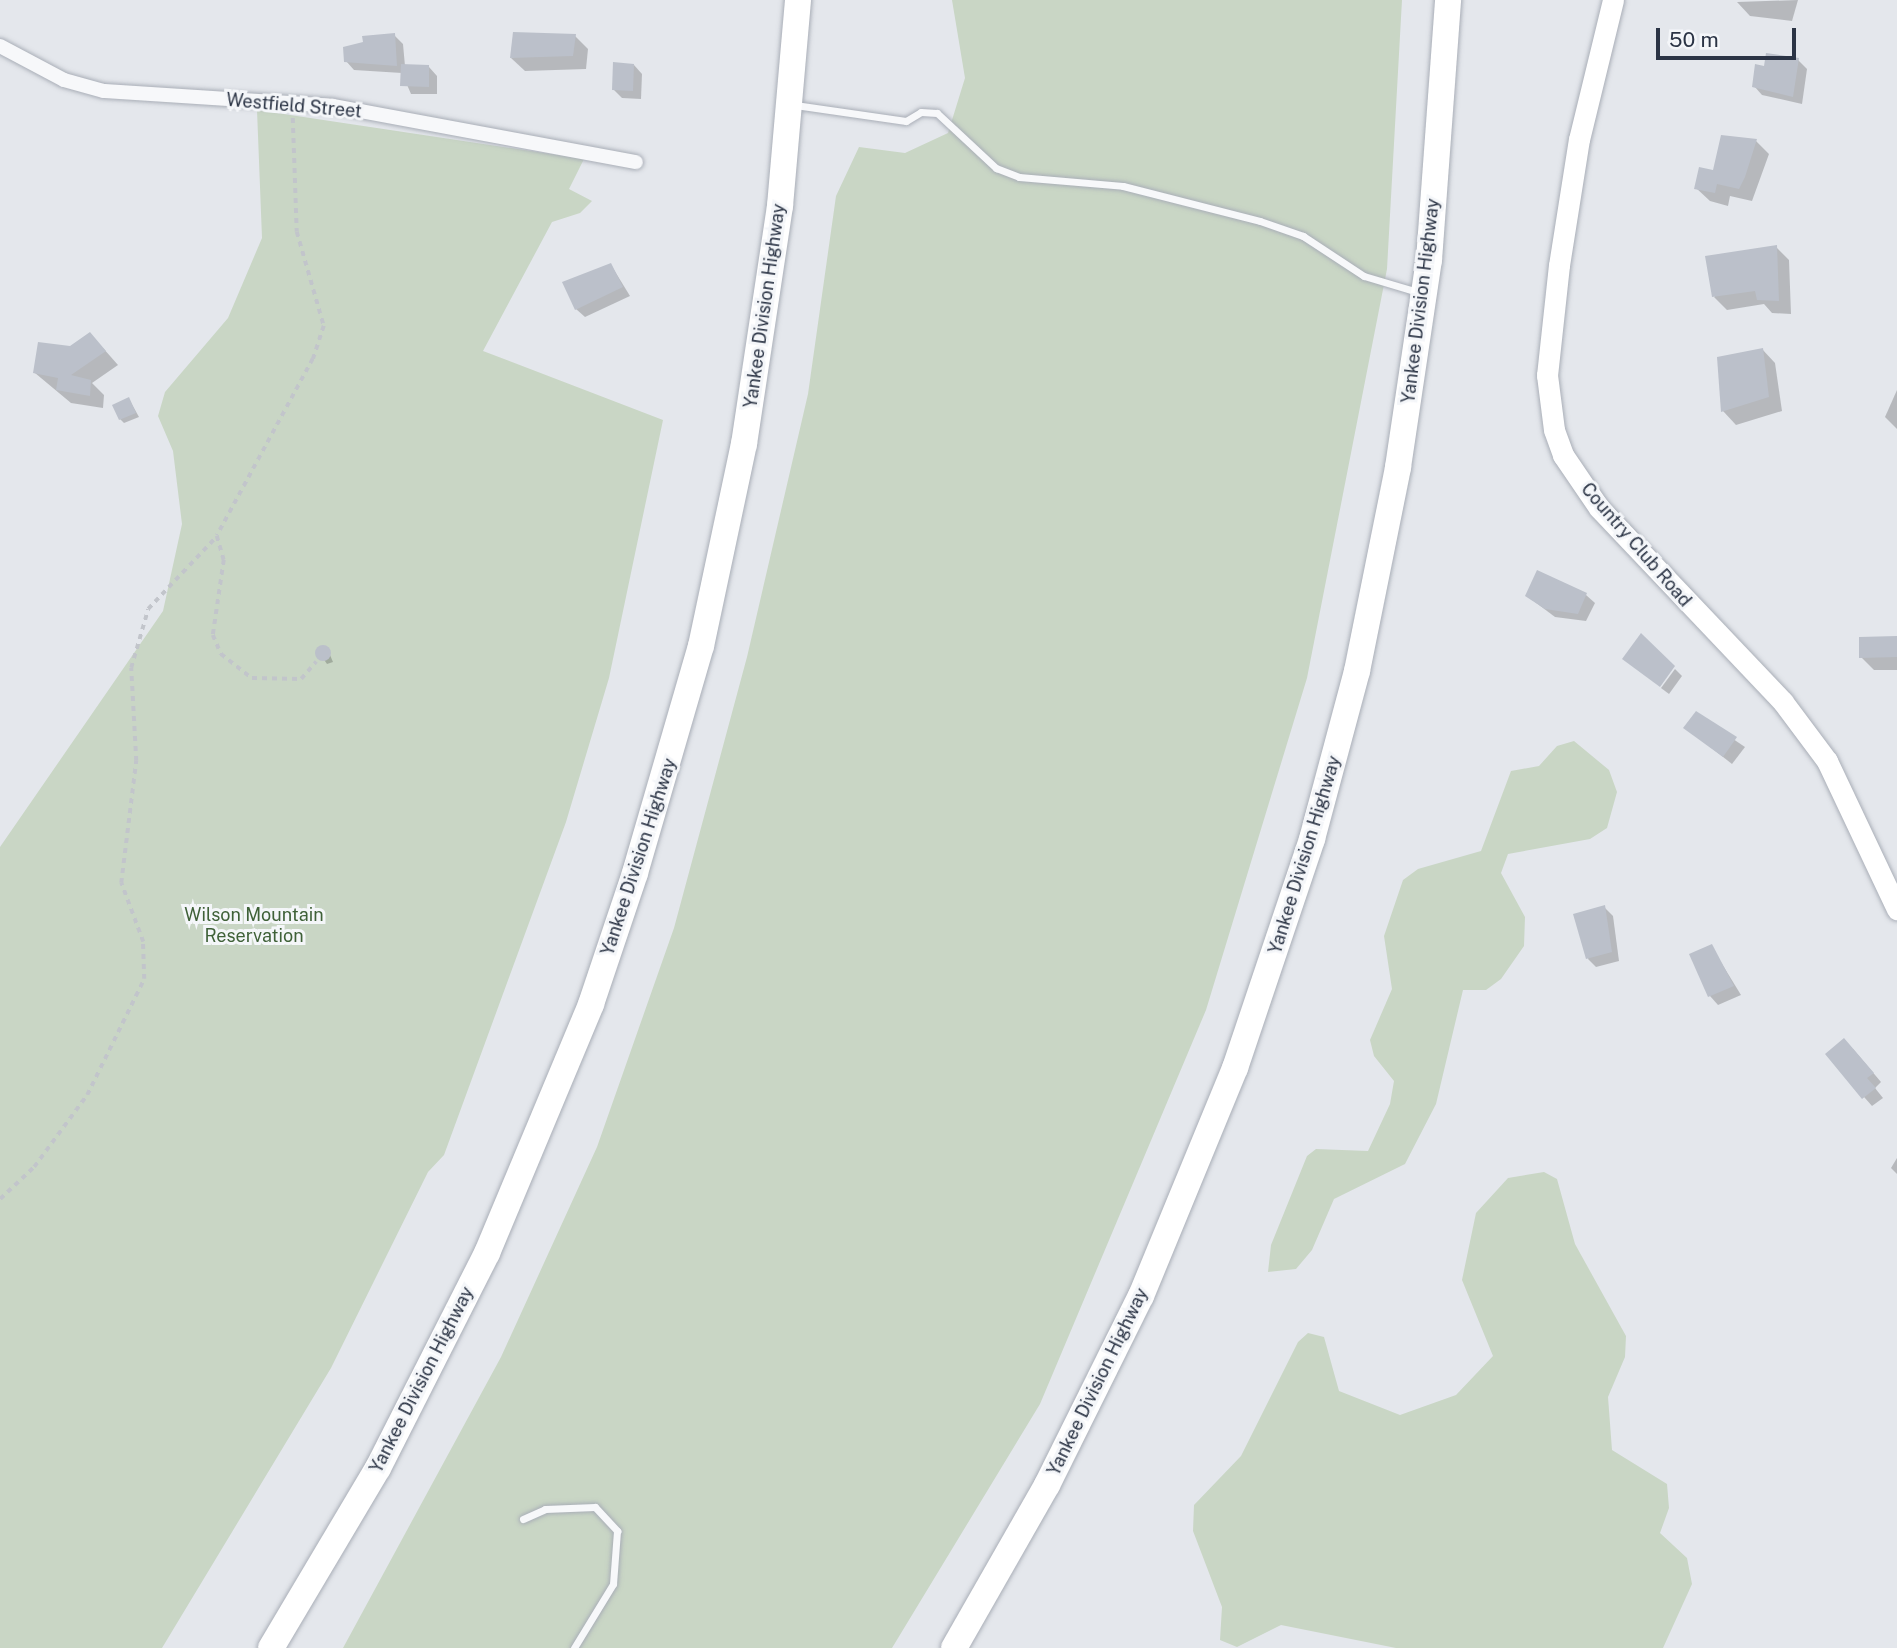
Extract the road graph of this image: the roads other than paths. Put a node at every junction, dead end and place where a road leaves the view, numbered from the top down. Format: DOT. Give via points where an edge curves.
graph roads {
  1 [pos="798,0"];
  2 [pos="1448,0"];
  3 [pos="1613,0"];
  4 [pos="0,46"];
  5 [pos="791,105"];
  6 [pos="636,162"];
  7 [pos="1424,295"];
  8 [pos="1897,909"];
  9 [pos="523,1519"];
  10 [pos="271,1648"];
  11 [pos="574,1648"];
  12 [pos="954,1648"];
  1 -- 5 [label="highway, Yankee Division Highway"];
  2 -- 7 [label="highway, Yankee Division Highway"];
  3 -- 8 [label="street, Country Club Road" via="1579,139 1559,265 1548,374 1554,430 1563,455 1599,508 1783,702 1827,761"];
  4 -- 6 [label="street, Westfield Street" via="56,76 104,91 293,103"];
  5 -- 7 [label="lane" via="906,121 921,112 937,113 996,168 1019,177 1123,186 1260,221 1303,236 1364,276"];
  5 -- 10 [label="highway, Yankee Division Highway" via="767,309 724,546 675,743 614,938 532,1149 457,1315 378,1468"];
  7 -- 12 [label="highway, Yankee Division Highway" via="1357,671 1259,1004 1125,1329"];
  9 -- 11 [label="lane" via="545,1509 595,1507 617,1531 613,1584"];
}
